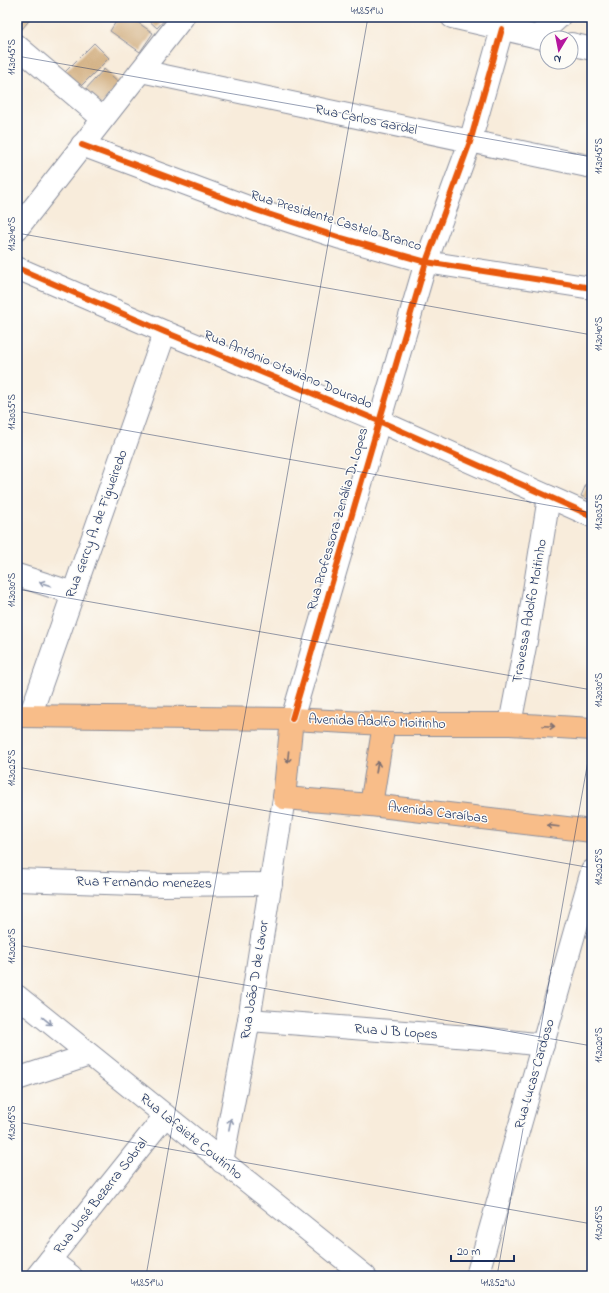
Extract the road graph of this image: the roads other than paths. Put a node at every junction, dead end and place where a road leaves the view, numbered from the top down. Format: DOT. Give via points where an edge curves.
graph roads {
  1 [pos="183,17"];
  2 [pos="452,17"];
  3 [pos="559,17"];
  4 [pos="502,29"];
  5 [pos="548,30"];
  6 [pos="539,37"];
  7 [pos="17,46"];
  8 [pos="579,46"];
  9 [pos="592,49"];
  10 [pos="141,71"];
  11 [pos="102,118"];
  12 [pos="470,142"];
  13 [pos="82,145"];
  14 [pos="592,168"];
  15 [pos="17,229"];
  16 [pos="426,262"];
  17 [pos="17,268"];
  18 [pos="592,288"];
  19 [pos="165,332"];
  20 [pos="379,421"];
  21 [pos="549,497"];
  22 [pos="592,516"];
  23 [pos="17,576"];
  24 [pos="73,593"];
  25 [pos="24,716"];
  26 [pos="292,719"];
  27 [pos="384,724"];
  28 [pos="510,724"];
  29 [pos="592,729"];
  30 [pos="284,798"];
  31 [pos="371,805"];
  32 [pos="592,830"];
  33 [pos="592,872"];
  34 [pos="17,880"];
  35 [pos="271,884"];
  36 [pos="17,996"];
  37 [pos="249,1020"];
  38 [pos="543,1045"];
  39 [pos="89,1055"];
  40 [pos="17,1079"];
  41 [pos="165,1116"];
  42 [pos="222,1162"];
  43 [pos="43,1268"];
  44 [pos="71,1276"];
  45 [pos="365,1276"];
  46 [pos="477,1276"];
  1 -- 10 [label="street"];
  2 -- 4 [label="street"];
  3 -- 5 [label="street"];
  4 -- 6 [label="street"];
  4 -- 12 [label="street, Rua Professora Zenália D. Lopes"];
  7 -- 11 [label="street"];
  8 -- 9 [label="street"];
  10 -- 11 [label="street"];
  10 -- 12 [label="street, Rua Carlos Gardel"];
  11 -- 13 [label="street"];
  12 -- 14 [label="street, Rua Carlos Gardel"];
  12 -- 16 [label="street, Rua Professora Zenália D. Lopes"];
  13 -- 15 [label="street"];
  13 -- 16 [label="street, Rua Presidente Castelo Branco" via="256,210 340,238"];
  16 -- 18 [label="street, Rua Presidente Castelo Branco"];
  16 -- 20 [label="street, Rua Professora Zenália D. Lopes"];
  17 -- 19 [label="street, Rua Antônio Otaviano Dourado"];
  19 -- 20 [label="street, Rua Antônio Otaviano Dourado"];
  19 -- 24 [label="street, Rua Gercy A. de Figueiredo"];
  20 -- 21 [label="street, Rua Antônio Otaviano Dourado"];
  20 -- 26 [label="street, Rua Professora Zenália D. Lopes"];
  21 -- 22 [label="street, Rua Antônio Otaviano Dourado"];
  21 -- 28 [label="street, Travessa Adolfo Moitinho"];
  24 -- 23 [label="street, one-way"];
  24 -- 25 [label="street, Rua Gercy A. de Figueiredo"];
  25 -- 26 [label="main road, Avenida Adolfo Moitinho"];
  26 -- 27 [label="main road, Avenida Adolfo Moitinho"];
  26 -- 30 [label="main road, one-way"];
  27 -- 28 [label="main road, Avenida Adolfo Moitinho"];
  31 -- 27 [label="main road, one-way"];
  28 -- 29 [label="main road, Avenida Adolfo Moitinho, one-way"];
  30 -- 31 [label="main road, Avenida Caraíbas"];
  30 -- 35 [label="street, Rua João D de Lavor"];
  32 -- 31 [label="main road, Avenida Caraíbas, one-way"];
  33 -- 38 [label="street, Rua Lucas Cardoso"];
  34 -- 35 [label="street, Rua Fernando menezes" via="164,885"];
  35 -- 37 [label="street, Rua João D de Lavor"];
  36 -- 39 [label="street, Rua Lafaiete Coutinho, one-way"];
  37 -- 38 [label="street, Rua J B Lopes"];
  42 -- 37 [label="street, Rua João D de Lavor, one-way"];
  38 -- 46 [label="street, Rua Lucas Cardoso"];
  39 -- 40 [label="street"];
  39 -- 41 [label="street, Rua Lafaiete Coutinho"];
  41 -- 42 [label="street, Rua Lafaiete Coutinho"];
  41 -- 43 [label="street, Rua José Bezerra Sobral"];
  42 -- 45 [label="street, Rua Lafaiete Coutinho"];
  43 -- 44 [label="street"];
}
